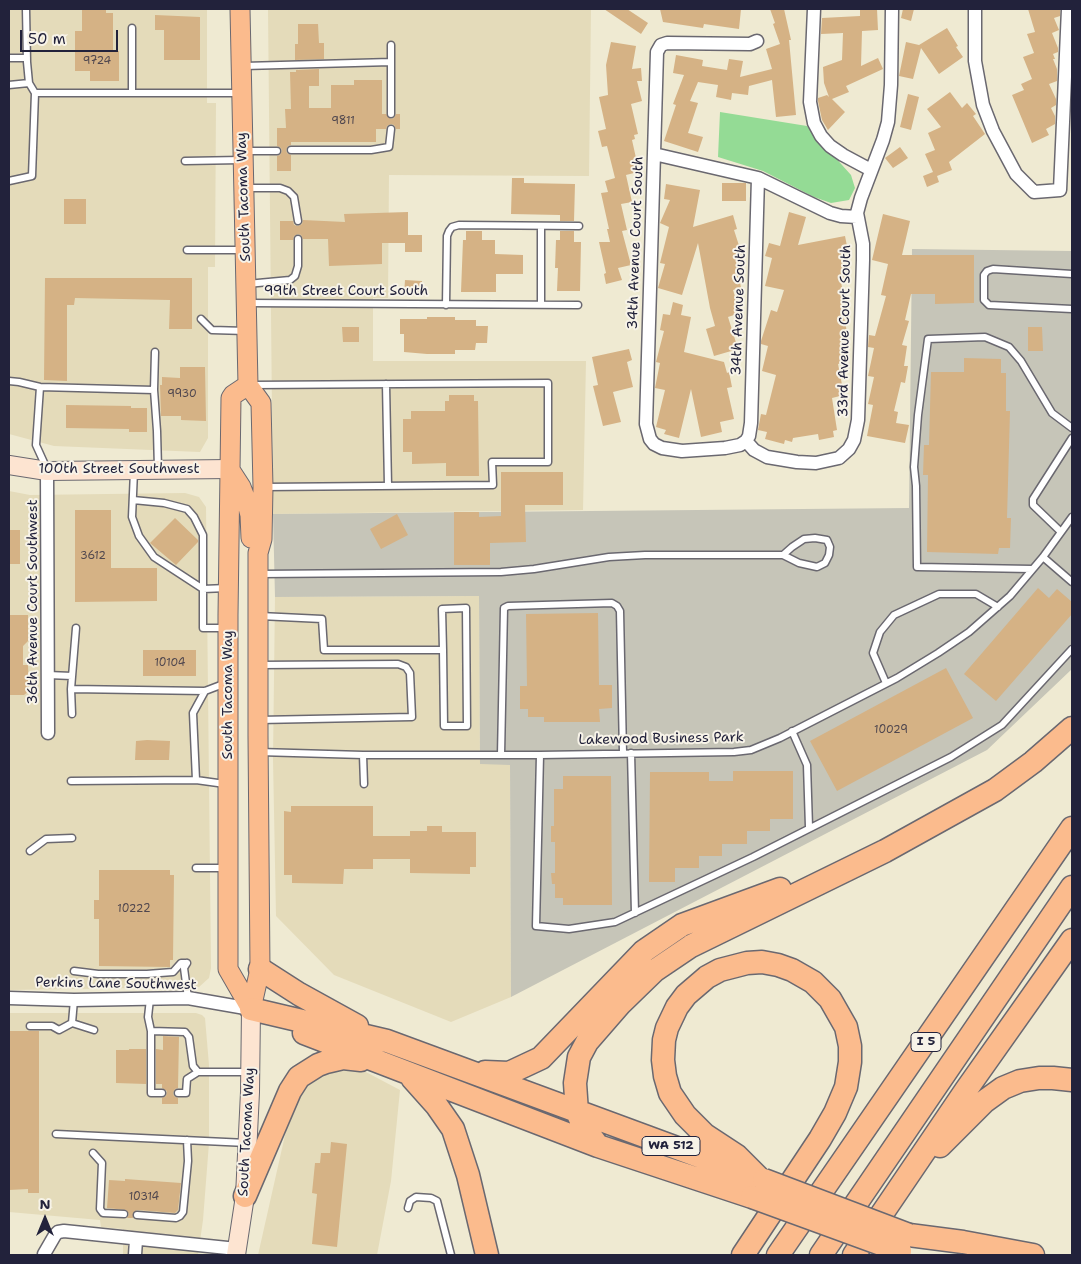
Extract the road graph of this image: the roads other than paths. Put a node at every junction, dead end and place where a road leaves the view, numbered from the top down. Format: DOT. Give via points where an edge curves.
graph roads {
  1 [pos="26,9"];
  2 [pos="240,9"];
  3 [pos="814,9"];
  4 [pos="892,9"];
  5 [pos="975,9"];
  6 [pos="1068,9"];
  7 [pos="132,28"];
  8 [pos="757,41"];
  9 [pos="391,45"];
  10 [pos="9,58"];
  11 [pos="27,58"];
  12 [pos="391,62"];
  13 [pos="240,66"];
  14 [pos="29,83"];
  15 [pos="9,85"];
  16 [pos="35,93"];
  17 [pos="132,93"];
  18 [pos="241,93"];
  19 [pos="391,114"];
  20 [pos="391,129"];
  21 [pos="291,150"];
  22 [pos="277,151"];
  23 [pos="654,154"];
  24 [pos="242,155"];
  25 [pos="185,161"];
  26 [pos="872,170"];
  27 [pos="758,178"];
  28 [pos="9,182"];
  29 [pos="243,188"];
  30 [pos="857,217"];
  31 [pos="298,220"];
  32 [pos="541,226"];
  33 [pos="579,226"];
  34 [pos="298,240"];
  35 [pos="187,250"];
  36 [pos="246,250"];
  37 [pos="1072,274"];
  38 [pos="246,294"];
  39 [pos="446,304"];
  40 [pos="541,305"];
  41 [pos="578,305"];
  42 [pos="1072,308"];
  43 [pos="201,319"];
  44 [pos="247,331"];
  45 [pos="155,352"];
  46 [pos="9,381"];
  47 [pos="386,384"];
  48 [pos="248,385"];
  49 [pos="40,387"];
  50 [pos="154,390"];
  51 [pos="1072,428"];
  52 [pos="1072,438"];
  53 [pos="746,441"];
  54 [pos="9,465"];
  55 [pos="230,469"];
  56 [pos="158,470"];
  57 [pos="48,471"];
  58 [pos="134,471"];
  59 [pos="388,486"];
  60 [pos="263,487"];
  61 [pos="133,500"];
  62 [pos="1072,517"];
  63 [pos="1061,532"];
  64 [pos="258,553"];
  65 [pos="783,555"];
  66 [pos="1043,557"];
  67 [pos="1032,569"];
  68 [pos="258,574"];
  69 [pos="1072,582"];
  70 [pos="228,588"];
  71 [pos="202,589"];
  72 [pos="998,607"];
  73 [pos="258,616"];
  74 [pos="76,628"];
  75 [pos="228,628"];
  76 [pos="1072,648"];
  77 [pos="443,650"];
  78 [pos="258,665"];
  79 [pos="48,675"];
  80 [pos="72,676"];
  81 [pos="229,682"];
  82 [pos="886,683"];
  83 [pos="71,689"];
  84 [pos="205,691"];
  85 [pos="72,714"];
  86 [pos="258,720"];
  87 [pos="1072,728"];
  88 [pos="792,731"];
  89 [pos="48,732"];
  90 [pos="258,752"];
  91 [pos="622,753"];
  92 [pos="631,753"];
  93 [pos="363,755"];
  94 [pos="501,755"];
  95 [pos="540,755"];
  96 [pos="196,780"];
  97 [pos="71,781"];
  98 [pos="228,784"];
  99 [pos="364,784"];
  100 [pos="809,827"];
  101 [pos="1072,828"];
  102 [pos="72,838"];
  103 [pos="30,851"];
  104 [pos="886,851"];
  105 [pos="196,868"];
  106 [pos="229,868"];
  107 [pos="1072,887"];
  108 [pos="635,912"];
  109 [pos="1072,940"];
  110 [pos="260,969"];
  111 [pos="74,971"];
  112 [pos="9,998"];
  113 [pos="150,998"];
  114 [pos="188,998"];
  115 [pos="74,1000"];
  116 [pos="252,1008"];
  117 [pos="72,1023"];
  118 [pos="30,1026"];
  119 [pos="94,1030"];
  120 [pos="151,1031"];
  121 [pos="387,1042"];
  122 [pos="377,1062"];
  123 [pos="198,1072"];
  124 [pos="250,1072"];
  125 [pos="472,1072"];
  126 [pos="408,1073"];
  127 [pos="1072,1080"];
  128 [pos="162,1093"];
  129 [pos="178,1093"];
  130 [pos="578,1112"];
  131 [pos="56,1134"];
  132 [pos="187,1140"];
  133 [pos="248,1143"];
  134 [pos="598,1146"];
  135 [pos="93,1153"];
  136 [pos="909,1176"];
  137 [pos="758,1185"];
  138 [pos="245,1196"];
  139 [pos="408,1208"];
  140 [pos="124,1214"];
  141 [pos="137,1215"];
  142 [pos="136,1240"];
  143 [pos="907,1249"];
  144 [pos="236,1252"];
  145 [pos="44,1255"];
  146 [pos="135,1255"];
  147 [pos="452,1255"];
  148 [pos="487,1255"];
  149 [pos="744,1255"];
  150 [pos="778,1255"];
  151 [pos="821,1255"];
  152 [pos="854,1255"];
  153 [pos="960,1255"];
  154 [pos="1033,1255"];
  1 -- 11 [label="lane"];
  2 -- 13 [label="main road, South Tacoma Way"];
  3 -- 26 [label="street" via="810,102 814,123 830,146"];
  4 -- 26 [label="street, 33rd Avenue Court South" via="889,116"];
  5 -- 6 [label="street" via="976,75 983,105 1016,174 1034,192 1060,190"];
  7 -- 17 [label="lane"];
  8 -- 23 [label="street, 34th Avenue Court South" via="750,44 667,43 660,46 656,54"];
  9 -- 12 [label="lane"];
  10 -- 11 [label="lane"];
  11 -- 14 [label="lane"];
  12 -- 13 [label="lane"];
  12 -- 19 [label="lane"];
  13 -- 18 [label="main road, South Tacoma Way"];
  14 -- 15 [label="lane"];
  14 -- 16 [label="lane"];
  16 -- 17 [label="lane"];
  16 -- 28 [label="lane" via="32,176"];
  17 -- 18 [label="lane"];
  18 -- 24 [label="main road, South Tacoma Way"];
  20 -- 21 [label="lane" via="389,147"];
  22 -- 24 [label="lane"];
  23 -- 27 [label="street"];
  23 -- 53 [label="street, 34th Avenue Court South" via="647,433 662,448 682,451 730,448"];
  24 -- 25 [label="lane"];
  24 -- 29 [label="main road, South Tacoma Way"];
  26 -- 30 [label="street, 33rd Avenue Court South"];
  27 -- 30 [label="street" via="830,213"];
  27 -- 53 [label="street, 34th Avenue South" via="751,423"];
  29 -- 31 [label="lane" via="288,191 294,197"];
  29 -- 36 [label="main road, South Tacoma Way"];
  30 -- 53 [label="street, 33rd Avenue Court South" via="863,253 859,394 857,431 849,449 832,460 797,462 767,457"];
  32 -- 33 [label="lane"];
  32 -- 39 [label="lane, 99th Street Court South" via="452,227 447,236"];
  32 -- 40 [label="lane"];
  34 -- 38 [label="lane" via="295,276"];
  35 -- 36 [label="lane"];
  36 -- 38 [label="main road, South Tacoma Way"];
  37 -- 42 [label="lane" via="993,269 984,275 984,300 989,305"];
  38 -- 39 [label="lane, 99th Street Court South"];
  38 -- 44 [label="main road, South Tacoma Way"];
  39 -- 40 [label="lane, 99th Street Court South"];
  40 -- 41 [label="lane, 99th Street Court South"];
  43 -- 44 [label="lane" via="212,330"];
  44 -- 48 [label="main road, South Tacoma Way"];
  45 -- 50 [label="lane"];
  46 -- 49 [label="lane"];
  47 -- 48 [label="lane"];
  47 -- 59 [label="lane"];
  47 -- 59 [label="lane" via="548,383 548,462 492,462 492,485"];
  48 -- 55 [label="main road, South Tacoma Way" via="231,398"];
  48 -- 60 [label="main road, South Tacoma Way" via="261,403"];
  49 -- 50 [label="lane"];
  49 -- 57 [label="lane" via="36,445"];
  50 -- 56 [label="lane"];
  51 -- 67 [label="lane" via="1052,413 1022,361 1008,347 985,337 928,338 914,468 917,566"];
  52 -- 63 [label="lane" via="1033,499 1033,506"];
  54 -- 57 [label="main road, 100th Street Southwest"];
  55 -- 56 [label="main road, 100th Street Southwest"];
  55 -- 64 [label="main road" via="246,500 251,541"];
  55 -- 70 [label="main road, South Tacoma Way"];
  56 -- 58 [label="main road, 100th Street Southwest"];
  57 -- 58 [label="main road, 100th Street Southwest"];
  57 -- 79 [label="street, 36th Avenue Court Southwest"];
  58 -- 61 [label="lane"];
  59 -- 60 [label="lane"];
  60 -- 64 [label="main road, South Tacoma Way" via="262,540"];
  61 -- 71 [label="lane" via="132,517 139,536 154,557"];
  61 -- 71 [label="lane" via="188,509 203,535"];
  62 -- 63 [label="lane, Lakewood Business Park"];
  63 -- 66 [label="lane, Lakewood Business Park"];
  64 -- 68 [label="main road, South Tacoma Way"];
  65 -- 65 [label="lane" via="818,567 825,563 830,547 826,540 804,539"];
  65 -- 68 [label="lane" via="609,557 501,572"];
  66 -- 67 [label="lane, Lakewood Business Park"];
  66 -- 69 [label="lane"];
  67 -- 72 [label="lane, Lakewood Business Park"];
  68 -- 73 [label="main road, South Tacoma Way"];
  70 -- 71 [label="lane"];
  70 -- 75 [label="main road, South Tacoma Way"];
  71 -- 75 [label="lane" via="203,628"];
  72 -- 82 [label="lane, Lakewood Business Park" via="969,632"];
  72 -- 82 [label="lane" via="976,594 940,594 894,615 880,632 872,653"];
  73 -- 77 [label="lane" via="322,619 324,650"];
  73 -- 78 [label="main road, South Tacoma Way"];
  74 -- 80 [label="lane"];
  75 -- 81 [label="main road, South Tacoma Way"];
  76 -- 100 [label="lane" via="1002,725 951,756"];
  77 -- 77 [label="lane" via="442,609 466,608 467,726 444,726"];
  78 -- 86 [label="main road, South Tacoma Way"];
  78 -- 86 [label="lane" via="398,664 410,673 412,717"];
  79 -- 80 [label="lane"];
  79 -- 89 [label="street, 36th Avenue Court Southwest"];
  80 -- 83 [label="lane"];
  81 -- 84 [label="lane"];
  81 -- 98 [label="main road, South Tacoma Way"];
  82 -- 88 [label="lane, Lakewood Business Park"];
  83 -- 84 [label="lane"];
  83 -- 85 [label="lane"];
  84 -- 96 [label="lane" via="193,713"];
  86 -- 90 [label="main road, South Tacoma Way"];
  87 -- 104 [label="highway" via="994,790"];
  88 -- 92 [label="lane, Lakewood Business Park" via="769,744 745,751"];
  88 -- 100 [label="lane" via="807,765"];
  90 -- 93 [label="lane, Lakewood Business Park"];
  90 -- 110 [label="main road, South Tacoma Way"];
  91 -- 92 [label="lane, Lakewood Business Park"];
  91 -- 94 [label="lane" via="620,611 612,603 504,608"];
  91 -- 95 [label="lane, Lakewood Business Park"];
  92 -- 108 [label="lane"];
  93 -- 94 [label="lane, Lakewood Business Park"];
  93 -- 99 [label="lane"];
  94 -- 95 [label="lane, Lakewood Business Park"];
  95 -- 108 [label="lane" via="536,926 569,929 615,922"];
  96 -- 97 [label="lane"];
  96 -- 98 [label="lane"];
  98 -- 106 [label="main road, South Tacoma Way"];
  100 -- 108 [label="lane"];
  101 -- 150 [label="highway, I 5"];
  102 -- 103 [label="lane" via="46,839"];
  104 -- 125 [label="highway" via="682,925 644,950 541,1058 509,1073"];
  104 -- 130 [label="highway" via="691,946 654,971 587,1042 579,1057 575,1083"];
  105 -- 106 [label="lane"];
  106 -- 116 [label="main road, South Tacoma Way" via="228,969"];
  107 -- 151 [label="highway, I 5"];
  109 -- 136 [label="highway"];
  110 -- 116 [label="main road, South Tacoma Way"];
  110 -- 121 [label="highway"];
  111 -- 114 [label="lane" via="147,974 173,972 181,963 188,963 184,968"];
  112 -- 115 [label="street, Perkins Lane Southwest"];
  113 -- 114 [label="street, Perkins Lane Southwest"];
  113 -- 115 [label="street, Perkins Lane Southwest"];
  113 -- 120 [label="lane" via="148,1017"];
  114 -- 116 [label="street, Perkins Lane Southwest"];
  115 -- 117 [label="lane"];
  116 -- 121 [label="highway, WA 512"];
  116 -- 122 [label="highway, WA 512"];
  116 -- 124 [label="main road, South Tacoma Way"];
  117 -- 118 [label="lane" via="59,1030 52,1026"];
  117 -- 119 [label="lane"];
  120 -- 123 [label="lane" via="185,1032 189,1037 193,1066"];
  120 -- 128 [label="lane" via="151,1093"];
  121 -- 125 [label="highway, WA 512"];
  122 -- 126 [label="highway, WA 512"];
  122 -- 138 [label="highway" via="343,1058 318,1065 299,1077"];
  123 -- 124 [label="lane"];
  123 -- 129 [label="lane" via="187,1079 186,1093"];
  124 -- 133 [label="main road, South Tacoma Way"];
  125 -- 130 [label="highway, WA 512"];
  126 -- 134 [label="highway, WA 512"];
  126 -- 148 [label="highway" via="438,1106 453,1129"];
  127 -- 136 [label="highway" via="1039,1078 1020,1081 998,1091"];
  130 -- 134 [label="highway"];
  130 -- 137 [label="highway, WA 512"];
  131 -- 132 [label="lane"];
  132 -- 133 [label="lane"];
  132 -- 141 [label="lane" via="183,1212 176,1218"];
  133 -- 138 [label="main road, South Tacoma Way"];
  134 -- 137 [label="highway, WA 512"];
  135 -- 140 [label="lane" via="102,1164 100,1209"];
  136 -- 152 [label="highway"];
  137 -- 143 [label="highway, WA 512, bridge"];
  137 -- 149 [label="highway" via="737,1156 705,1135 685,1115 670,1093 663,1060 667,1028 686,995 707,977 747,962 778,965 814,982 830,999 846,1027 850,1062 846,1087 835,1114"];
  138 -- 144 [label="main road, South Tacoma Way"];
  139 -- 147 [label="lane" via="416,1197 437,1201"];
  142 -- 144 [label="street"];
  142 -- 145 [label="street" via="64,1231 55,1235"];
  142 -- 146 [label="street"];
  143 -- 153 [label="highway, WA 512"];
  143 -- 154 [label="highway" via="963,1242"];
}
